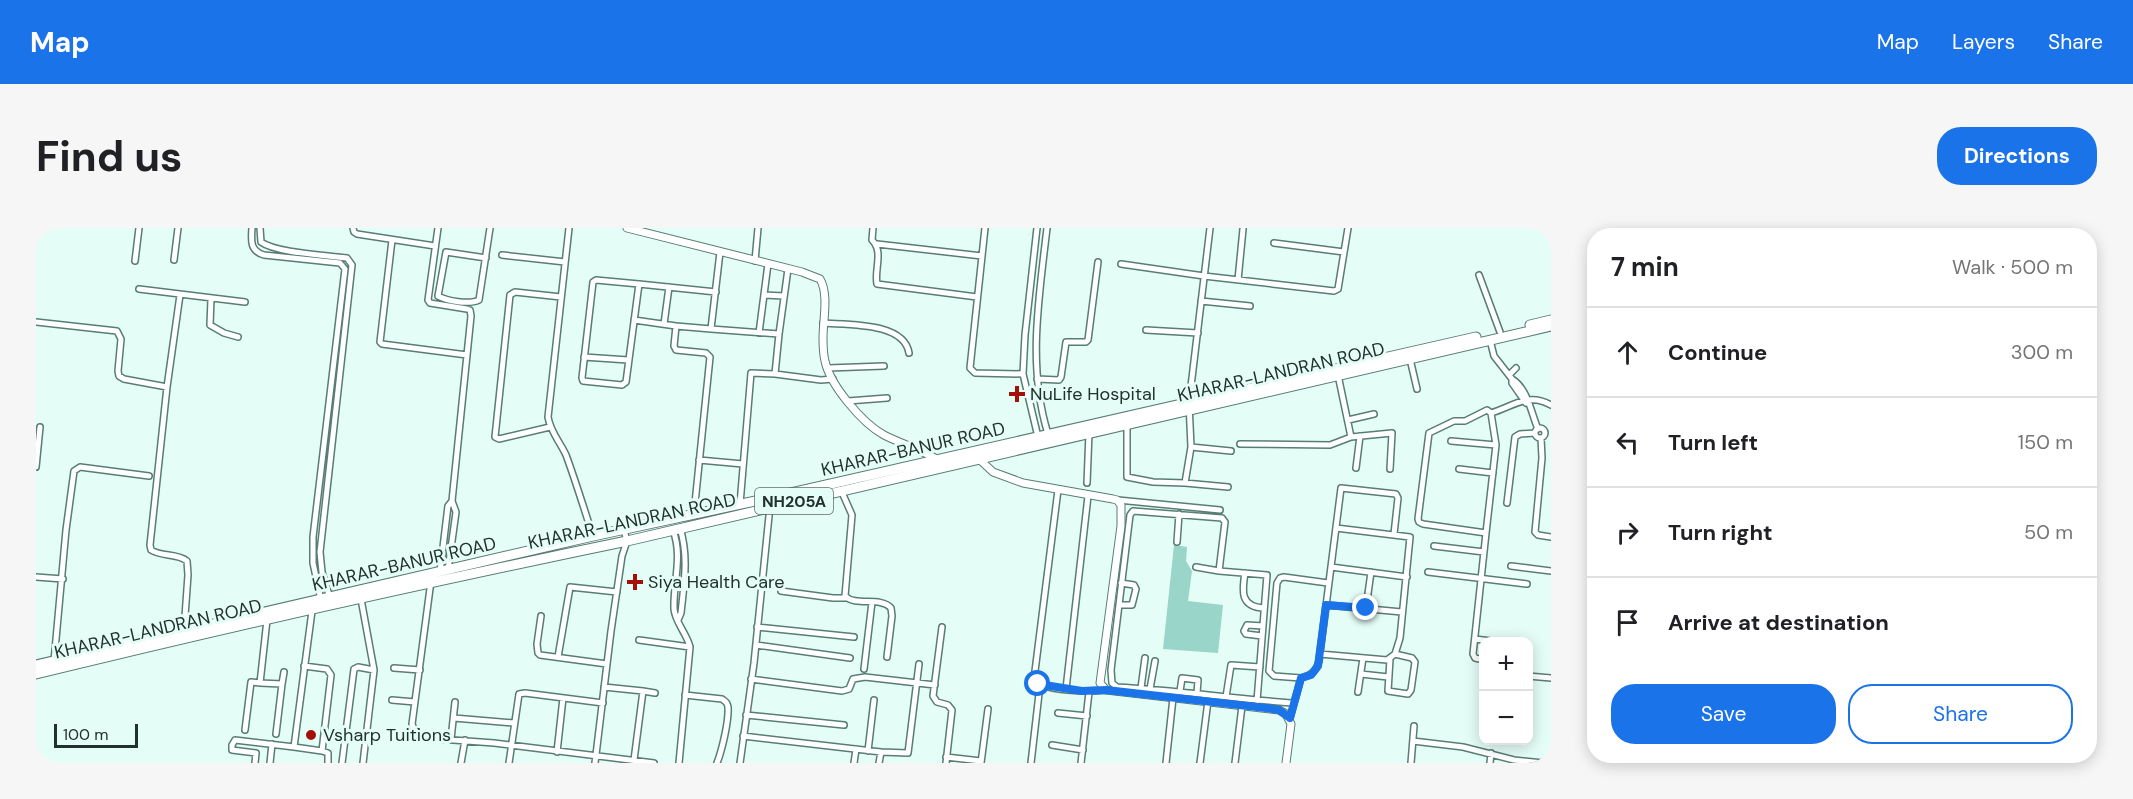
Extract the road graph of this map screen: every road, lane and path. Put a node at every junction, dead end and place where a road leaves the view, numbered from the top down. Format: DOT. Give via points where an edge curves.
graph roads {
  1 [pos="139,228"];
  2 [pos="178,228"];
  3 [pos="252,228"];
  4 [pos="260,228"];
  5 [pos="353,228"];
  6 [pos="438,228"];
  7 [pos="490,228"];
  8 [pos="569,228"];
  9 [pos="627,228"];
  10 [pos="758,228"];
  11 [pos="873,228"];
  12 [pos="985,228"];
  13 [pos="1037,228"];
  14 [pos="1047,228"];
  15 [pos="1210,228"];
  16 [pos="1348,228"];
  17 [pos="1244,229"];
  18 [pos="392,240"];
  19 [pos="261,242"];
  20 [pos="1274,243"];
  21 [pos="877,244"];
  22 [pos="435,246"];
  23 [pos="253,248"];
  24 [pos="720,252"];
  25 [pos="1344,252"];
  26 [pos="502,255"];
  27 [pos="981,256"];
  28 [pos="486,258"];
  29 [pos="350,260"];
  30 [pos="135,261"];
  31 [pos="174,261"];
  32 [pos="755,261"];
  33 [pos="565,262"];
  34 [pos="1098,262"];
  35 [pos="768,264"];
  36 [pos="1121,264"];
  37 [pos="343,265"];
  38 [pos="788,269"];
  39 [pos="1479,275"];
  40 [pos="1204,276"];
  41 [pos="1238,280"];
  42 [pos="639,284"];
  43 [pos="669,287"];
  44 [pos="139,290"];
  45 [pos="716,292"];
  46 [pos="180,295"];
  47 [pos="764,295"];
  48 [pos="784,296"];
  49 [pos="561,297"];
  50 [pos="977,297"];
  51 [pos="211,299"];
  52 [pos="1201,301"];
  53 [pos="245,302"];
  54 [pos="1250,306"];
  55 [pos="634,320"];
  56 [pos="1551,320"];
  57 [pos="36,322"];
  58 [pos="823,323"];
  59 [pos="664,324"];
  60 [pos="676,326"];
  61 [pos="1551,326"];
  62 [pos="711,329"];
  63 [pos="1146,330"];
  64 [pos="1500,332"];
  65 [pos="759,333"];
  66 [pos="1198,333"];
  67 [pos="779,334"];
  68 [pos="238,338"];
  69 [pos="1490,340"];
  70 [pos="909,353"];
  71 [pos="467,355"];
  72 [pos="585,357"];
  73 [pos="1410,359"];
  74 [pos="628,360"];
  75 [pos="884,366"];
  76 [pos="828,368"];
  77 [pos="1516,368"];
  78 [pos="333,374"];
  79 [pos="775,374"];
  80 [pos="1023,374"];
  81 [pos="341,375"];
  82 [pos="1338,375"];
  83 [pos="1510,377"];
  84 [pos="833,379"];
  85 [pos="1036,379"];
  86 [pos="167,387"];
  87 [pos="1417,389"];
  88 [pos="887,398"];
  89 [pos="848,401"];
  90 [pos="1527,401"];
  91 [pos="1551,405"];
  92 [pos="1189,407"];
  93 [pos="1491,413"];
  94 [pos="1374,414"];
  95 [pos="1348,420"];
  96 [pos="1127,424"];
  97 [pos="40,427"];
  98 [pos="550,427"];
  99 [pos="1536,431"];
  100 [pos="1089,433"];
  101 [pos="1048,434"];
  102 [pos="1360,436"];
  103 [pos="1351,437"];
  104 [pos="326,440"];
  105 [pos="334,441"];
  106 [pos="1032,441"];
  107 [pos="1451,441"];
  108 [pos="1240,444"];
  109 [pos="1496,445"];
  110 [pos="1191,447"];
  111 [pos="1231,451"];
  112 [pos="979,459"];
  113 [pos="699,460"];
  114 [pos="743,464"];
  115 [pos="938,464"];
  116 [pos="36,466"];
  117 [pos="1356,468"];
  118 [pos="1390,469"];
  119 [pos="1459,469"];
  120 [pos="1493,473"];
  121 [pos="150,476"];
  122 [pos="1087,483"];
  123 [pos="1185,483"];
  124 [pos="1228,487"];
  125 [pos="841,490"];
  126 [pos="1059,490"];
  127 [pos="1088,496"];
  128 [pos="1117,500"];
  129 [pos="1507,502"];
  130 [pos="770,503"];
  131 [pos="740,504"];
  132 [pos="1220,510"];
  133 [pos="694,513"];
  134 [pos="1179,514"];
  135 [pos="1336,528"];
  136 [pos="677,529"];
  137 [pos="624,530"];
  138 [pos="1486,533"];
  139 [pos="1394,534"];
  140 [pos="593,536"];
  141 [pos="1551,537"];
  142 [pos="627,541"];
  143 [pos="1177,542"];
  144 [pos="1434,546"];
  145 [pos="1484,552"];
  146 [pos="1511,566"];
  147 [pos="1196,567"];
  148 [pos="1331,567"];
  149 [pos="1219,570"];
  150 [pos="1551,571"];
  151 [pos="1371,572"];
  152 [pos="1428,572"];
  153 [pos="1245,573"];
  154 [pos="438,575"];
  155 [pos="36,577"];
  156 [pos="1407,577"];
  157 [pos="1481,578"];
  158 [pos="63,579"];
  159 [pos="1121,583"];
  160 [pos="1328,583"];
  161 [pos="1527,584"];
  162 [pos="782,591"];
  163 [pos="617,592"];
  164 [pos="846,598"];
  165 [pos="326,599"];
  166 [pos="361,599"];
  167 [pos="872,602"];
  168 [pos="1119,605"];
  169 [pos="1326,605"];
  170 [pos="1264,608"];
  171 [pos="1366,608"];
  172 [pos="312,610"];
  173 [pos="1402,612"];
  174 [pos="541,616"];
  175 [pos="267,620"];
  176 [pos="1263,626"];
  177 [pos="757,627"];
  178 [pos="942,627"];
  179 [pos="183,630"];
  180 [pos="1262,636"];
  181 [pos="854,637"];
  182 [pos="1474,639"];
  183 [pos="639,640"];
  184 [pos="1479,640"];
  185 [pos="756,645"];
  186 [pos="690,647"];
  187 [pos="1320,654"];
  188 [pos="558,657"];
  189 [pos="887,657"];
  190 [pos="1392,657"];
  191 [pos="850,658"];
  192 [pos="1145,658"];
  193 [pos="1363,658"];
  194 [pos="1479,658"];
  195 [pos="54,661"];
  196 [pos="1155,661"];
  197 [pos="607,664"];
  198 [pos="919,664"];
  199 [pos="36,665"];
  200 [pos="304,666"];
  201 [pos="1260,667"];
  202 [pos="394,668"];
  203 [pos="864,669"];
  204 [pos="374,670"];
  205 [pos="420,670"];
  206 [pos="284,672"];
  207 [pos="36,674"];
  208 [pos="1361,674"];
  209 [pos="1533,676"];
  210 [pos="1388,677"];
  211 [pos="1301,678"];
  212 [pos="1551,678"];
  213 [pos="752,679"];
  214 [pos="260,682"];
  215 [pos="917,683"];
  216 [pos="282,684"];
  217 [pos="935,685"];
  218 [pos="1040,686"];
  219 [pos="604,687"];
  220 [pos="1141,688"];
  221 [pos="1066,689"];
  222 [pos="1150,689"];
  223 [pos="1106,690"];
  224 [pos="643,691"];
  225 [pos="1180,691"];
  226 [pos="1089,692"];
  227 [pos="1358,692"];
  228 [pos="655,693"];
  229 [pos="1197,693"];
  230 [pos="685,695"];
  231 [pos="1226,697"];
  232 [pos="562,698"];
  233 [pos="1173,698"];
  234 [pos="392,700"];
  235 [pos="874,700"];
  236 [pos="1257,700"];
  237 [pos="1208,701"];
  238 [pos="415,702"];
  239 [pos="455,702"];
  240 [pos="603,703"];
  241 [pos="1293,703"];
  242 [pos="1242,706"];
  243 [pos="988,709"];
  244 [pos="1058,713"];
  245 [pos="746,715"];
  246 [pos="1087,716"];
  247 [pos="454,718"];
  248 [pos="1290,718"];
  249 [pos="514,723"];
  250 [pos="844,725"];
  251 [pos="1414,726"];
  252 [pos="245,730"];
  253 [pos="276,734"];
  254 [pos="743,736"];
  255 [pos="451,739"];
  256 [pos="465,740"];
  257 [pos="1413,741"];
  258 [pos="272,744"];
  259 [pos="512,745"];
  260 [pos="1052,745"];
  261 [pos="294,747"];
  262 [pos="856,749"];
  263 [pos="1083,750"];
  264 [pos="322,751"];
  265 [pos="868,751"];
  266 [pos="557,752"];
  267 [pos="881,752"];
  268 [pos="1491,753"];
  269 [pos="596,756"];
  270 [pos="634,760"];
  271 [pos="946,760"];
  272 [pos="1514,761"];
  273 [pos="981,762"];
  274 [pos="255,763"];
  275 [pos="270,763"];
  276 [pos="328,763"];
  277 [pos="342,763"];
  278 [pos="363,763"];
  279 [pos="461,763"];
  280 [pos="509,763"];
  281 [pos="595,763"];
  282 [pos="654,763"];
  283 [pos="679,763"];
  284 [pos="717,763"];
  285 [pos="740,763"];
  286 [pos="854,763"];
  287 [pos="879,763"];
  288 [pos="1031,763"];
  289 [pos="1081,763"];
  290 [pos="1166,763"];
  291 [pos="1200,763"];
  292 [pos="1235,763"];
  293 [pos="1286,763"];
  294 [pos="1411,763"];
  295 [pos="1490,763"];
  296 [pos="1543,763"];
  1 -- 30 [label="street"];
  2 -- 31 [label="street"];
  3 -- 23 [label="street"];
  4 -- 19 [label="street"];
  5 -- 18 [label="street" via="357,234"];
  6 -- 22 [label="street"];
  7 -- 28 [label="street"];
  8 -- 33 [label="street"];
  9 -- 24 [label="street"];
  10 -- 32 [label="street"];
  11 -- 21 [label="street" via="872,240"];
  12 -- 27 [label="street"];
  13 -- 80 [label="street"];
  14 -- 85 [label="street"];
  15 -- 40 [label="street"];
  16 -- 25 [label="street"];
  17 -- 41 [label="street"];
  18 -- 22 [label="street"];
  18 -- 71 [label="street" via="380,342"];
  19 -- 23 [label="street"];
  19 -- 29 [label="street"];
  20 -- 25 [label="street"];
  21 -- 27 [label="street"];
  21 -- 50 [label="street" via="877,284"];
  22 -- 71 [label="street" via="428,300 470,310"];
  23 -- 37 [label="street" via="264,255"];
  24 -- 32 [label="street"];
  24 -- 45 [label="street"];
  25 -- 41 [label="street" via="1336,291"];
  26 -- 33 [label="street"];
  27 -- 50 [label="street"];
  28 -- 28 [label="street" via="479,300 438,296 444,253"];
  29 -- 37 [label="street"];
  29 -- 81 [label="street"];
  32 -- 35 [label="street"];
  33 -- 49 [label="street"];
  34 -- 85 [label="street" via="1088,340 1066,342 1059,380"];
  35 -- 38 [label="street"];
  35 -- 47 [label="street"];
  36 -- 40 [label="street"];
  37 -- 78 [label="street"];
  38 -- 48 [label="street"];
  38 -- 58 [label="street" via="821,281"];
  39 -- 64 [label="street"];
  40 -- 41 [label="street"];
  40 -- 52 [label="street"];
  42 -- 43 [label="street"];
  42 -- 55 [label="street"];
  42 -- 72 [label="street" via="594,281"];
  43 -- 45 [label="street"];
  43 -- 59 [label="street"];
  44 -- 46 [label="street"];
  45 -- 62 [label="street"];
  46 -- 51 [label="street"];
  46 -- 86 [label="street"];
  47 -- 48 [label="street"];
  47 -- 65 [label="street"];
  48 -- 67 [label="street"];
  49 -- 98 [label="street"];
  49 -- 98 [label="street" via="515,292 510,295 495,437"];
  50 -- 80 [label="street" via="971,371"];
  51 -- 53 [label="street"];
  51 -- 68 [label="street" via="210,325"];
  52 -- 54 [label="street"];
  52 -- 66 [label="street"];
  55 -- 59 [label="street"];
  55 -- 74 [label="street"];
  56 -- 64 [label="highway, KHARAR-BANUR ROAD / NH205A"];
  57 -- 86 [label="street" via="117,331 122,339 119,376"];
  58 -- 70 [label="street" via="889,330 904,339"];
  58 -- 76 [label="street"];
  59 -- 60 [label="street"];
  60 -- 62 [label="street"];
  60 -- 113 [label="street" via="676,350 706,353 710,357"];
  61 -- 69 [label="highway, KHARAR-LANDRAN ROAD / NH205A"];
  62 -- 65 [label="street"];
  63 -- 66 [label="street"];
  64 -- 92 [label="highway, KHARAR-BANUR ROAD / NH205A"];
  65 -- 67 [label="street"];
  66 -- 92 [label="street"];
  67 -- 79 [label="street"];
  69 -- 73 [label="highway, KHARAR-LANDRAN ROAD / NH205A"];
  69 -- 83 [label="street" via="1494,356"];
  71 -- 154 [label="street" via="452,501 448,506"];
  72 -- 74 [label="street"];
  72 -- 74 [label="street" via="585,382 625,384"];
  73 -- 82 [label="highway, KHARAR-LANDRAN ROAD / NH205A"];
  73 -- 87 [label="street"];
  75 -- 76 [label="street"];
  76 -- 84 [label="street"];
  77 -- 83 [label="street"];
  78 -- 81 [label="street"];
  78 -- 104 [label="street"];
  79 -- 84 [label="street"];
  79 -- 114 [label="street" via="751,373"];
  80 -- 106 [label="street"];
  81 -- 105 [label="street"];
  82 -- 92 [label="highway, KHARAR-LANDRAN ROAD / NH205A"];
  82 -- 95 [label="street"];
  83 -- 90 [label="street"];
  84 -- 89 [label="street"];
  85 -- 101 [label="street"];
  86 -- 179 [label="street" via="150,545 157,553 187,561"];
  88 -- 89 [label="street"];
  89 -- 115 [label="street" via="871,428"];
  90 -- 91 [label="street" via="1538,399"];
  90 -- 93 [label="street"];
  90 -- 99 [label="street"];
  92 -- 96 [label="highway, KHARAR-LANDRAN ROAD / NH205A"];
  92 -- 101 [label="highway, KHARAR-BANUR ROAD / NH205A"];
  92 -- 110 [label="street"];
  93 -- 109 [label="street"];
  93 -- 138 [label="street" via="1482,411 1466,422 1454,421 1429,434 1418,519 1423,524"];
  94 -- 95 [label="street"];
  95 -- 103 [label="street"];
  96 -- 100 [label="highway, KHARAR-LANDRAN ROAD / NH205A"];
  96 -- 123 [label="street" via="1127,477"];
  97 -- 116 [label="street"];
  98 -- 140 [label="street" via="567,460"];
  99 -- 129 [label="street" via="1515,436"];
  99 -- 141 [label="street" via="1542,429 1545,435 1541,438 1534,530 1538,535"];
  100 -- 106 [label="highway, KHARAR-LANDRAN ROAD / NH205A"];
  100 -- 122 [label="street"];
  101 -- 106 [label="highway, KHARAR-BANUR ROAD / NH205A"];
  102 -- 103 [label="street"];
  102 -- 117 [label="street"];
  102 -- 118 [label="street" via="1392,433"];
  103 -- 108 [label="street" via="1330,445"];
  104 -- 105 [label="street"];
  104 -- 165 [label="street" via="312,554"];
  105 -- 165 [label="street" via="320,552"];
  106 -- 112 [label="highway, KHARAR-LANDRAN ROAD / NH205A"];
  106 -- 115 [label="highway, KHARAR-BANUR ROAD / NH205A"];
  107 -- 109 [label="street"];
  109 -- 120 [label="street"];
  110 -- 111 [label="street"];
  110 -- 123 [label="street"];
  112 -- 115 [label="highway, KHARAR-LANDRAN ROAD / NH205A"];
  112 -- 126 [label="street" via="999,475"];
  113 -- 114 [label="street"];
  113 -- 133 [label="street"];
  114 -- 131 [label="street"];
  115 -- 125 [label="highway, KHARAR-LANDRAN ROAD / NH205A"];
  115 -- 130 [label="highway, KHARAR-BANUR ROAD / NH205A"];
  119 -- 120 [label="street"];
  120 -- 138 [label="street"];
  121 -- 158 [label="street" via="75,468"];
  123 -- 124 [label="street"];
  125 -- 130 [label="highway, KHARAR-LANDRAN ROAD / NH205A"];
  125 -- 164 [label="street" via="852,515"];
  126 -- 127 [label="street"];
  126 -- 218 [label="street" via="1033,674"];
  127 -- 128 [label="street"];
  127 -- 221 [label="street"];
  128 -- 132 [label="street"];
  128 -- 223 [label="street" via="1123,513 1100,682"];
  130 -- 131 [label="highway, KHARAR-BANUR ROAD / NH205A"];
  130 -- 136 [label="highway, KHARAR-LANDRAN ROAD / NH205A"];
  130 -- 177 [label="street"];
  131 -- 133 [label="highway, KHARAR-BANUR ROAD / NH205A"];
  133 -- 137 [label="highway, KHARAR-BANUR ROAD / NH205A"];
  134 -- 143 [label="street"];
  134 -- 149 [label="street" via="1224,519"];
  134 -- 159 [label="street" via="1133,511"];
  135 -- 139 [label="street"];
  135 -- 139 [label="street" via="1340,489 1345,487 1396,494"];
  135 -- 148 [label="street"];
  136 -- 142 [label="highway, KHARAR-LANDRAN ROAD / NH205A"];
  136 -- 186 [label="street" via="686,559 678,620"];
  137 -- 140 [label="highway, KHARAR-BANUR ROAD / NH205A"];
  137 -- 142 [label="street"];
  138 -- 145 [label="street"];
  139 -- 156 [label="street" via="1410,537"];
  140 -- 154 [label="highway, KHARAR-BANUR ROAD / NH205A"];
  142 -- 154 [label="highway, KHARAR-LANDRAN ROAD / NH205A"];
  142 -- 163 [label="street"];
  144 -- 145 [label="street"];
  145 -- 157 [label="street"];
  146 -- 150 [label="street"];
  147 -- 149 [label="street"];
  148 -- 151 [label="street"];
  148 -- 160 [label="street"];
  149 -- 153 [label="street"];
  151 -- 156 [label="street"];
  151 -- 171 [label="street"];
  152 -- 157 [label="street"];
  153 -- 170 [label="street" via="1244,597 1252,606"];
  153 -- 170 [label="street" via="1267,575"];
  154 -- 165 [label="highway, KHARAR-BANUR ROAD / NH205A"];
  154 -- 166 [label="highway, KHARAR-LANDRAN ROAD / NH205A"];
  154 -- 205 [label="street"];
  155 -- 158 [label="street"];
  156 -- 173 [label="street"];
  157 -- 161 [label="street"];
  157 -- 182 [label="street"];
  158 -- 195 [label="street"];
  159 -- 168 [label="street"];
  159 -- 168 [label="street" via="1136,589 1132,605"];
  160 -- 169 [label="street"];
  160 -- 211 [label="street" via="1284,577 1277,583 1269,671 1274,676"];
  162 -- 164 [label="street"];
  163 -- 188 [label="street" via="570,586"];
  163 -- 197 [label="street"];
  164 -- 167 [label="street"];
  165 -- 179 [label="highway, KHARAR-BANUR ROAD / NH205A"];
  166 -- 172 [label="highway, KHARAR-LANDRAN ROAD / NH205A"];
  166 -- 204 [label="street"];
  167 -- 189 [label="street" via="889,605 892,611"];
  167 -- 203 [label="street"];
  168 -- 220 [label="street" via="1110,679 1117,687"];
  169 -- 171 [label="street"];
  169 -- 187 [label="street"];
  170 -- 176 [label="street"];
  171 -- 173 [label="street"];
  172 -- 175 [label="highway, KHARAR-LANDRAN ROAD / NH205A"];
  172 -- 200 [label="street"];
  173 -- 190 [label="street" via="1398,647"];
  174 -- 188 [label="street" via="538,653"];
  175 -- 207 [label="highway, KHARAR-LANDRAN ROAD / NH205A"];
  175 -- 214 [label="street"];
  176 -- 180 [label="street"];
  176 -- 180 [label="street" via="1247,625 1244,631"];
  177 -- 181 [label="street"];
  177 -- 185 [label="street"];
  178 -- 217 [label="street"];
  179 -- 195 [label="highway, KHARAR-BANUR ROAD / NH205A"];
  180 -- 201 [label="street"];
  182 -- 184 [label="street"];
  182 -- 194 [label="street" via="1474,657"];
  183 -- 186 [label="street"];
  185 -- 191 [label="street"];
  185 -- 213 [label="street"];
  186 -- 230 [label="street"];
  187 -- 193 [label="street"];
  187 -- 211 [label="street" via="1316,671"];
  188 -- 197 [label="street"];
  190 -- 193 [label="street"];
  190 -- 210 [label="street"];
  190 -- 210 [label="street" via="1412,658 1415,662 1410,693 1388,691"];
  192 -- 220 [label="street"];
  193 -- 208 [label="street"];
  195 -- 199 [label="highway, KHARAR-BANUR ROAD / NH205A"];
  196 -- 222 [label="street"];
  197 -- 219 [label="street"];
  198 -- 215 [label="street"];
  200 -- 261 [label="street"];
  200 -- 264 [label="street" via="327,669 331,675"];
  201 -- 231 [label="street" via="1231,665"];
  201 -- 236 [label="street"];
  202 -- 205 [label="street"];
  204 -- 277 [label="street" via="354,669"];
  204 -- 278 [label="street"];
  205 -- 238 [label="street"];
  206 -- 216 [label="street"];
  208 -- 210 [label="street"];
  208 -- 227 [label="street"];
  209 -- 212 [label="street"];
  211 -- 241 [label="street"];
  213 -- 215 [label="street" via="842,691 849,689 853,679 865,677"];
  213 -- 245 [label="street"];
  214 -- 216 [label="street"];
  214 -- 252 [label="street" via="251,682"];
  215 -- 217 [label="street"];
  215 -- 267 [label="street" via="909,751"];
  216 -- 253 [label="street"];
  217 -- 271 [label="street" via="934,700 951,710"];
  218 -- 221 [label="street"];
  218 -- 288 [label="street"];
  219 -- 224 [label="street"];
  219 -- 240 [label="street"];
  220 -- 222 [label="street"];
  221 -- 226 [label="street"];
  222 -- 225 [label="street"];
  223 -- 226 [label="street"];
  223 -- 233 [label="street"];
  224 -- 228 [label="street"];
  224 -- 270 [label="street"];
  225 -- 229 [label="street"];
  225 -- 229 [label="street" via="1182,678 1197,679"];
  226 -- 246 [label="street"];
  229 -- 231 [label="street"];
  230 -- 283 [label="street"];
  230 -- 284 [label="street" via="722,699 728,706"];
  231 -- 236 [label="street"];
  232 -- 240 [label="street"];
  232 -- 249 [label="street" via="521,693"];
  232 -- 266 [label="street"];
  233 -- 237 [label="street"];
  233 -- 290 [label="street"];
  234 -- 238 [label="street"];
  235 -- 265 [label="street"];
  236 -- 241 [label="street"];
  237 -- 242 [label="street"];
  237 -- 291 [label="street"];
  238 -- 255 [label="street" via="415,731 426,738"];
  239 -- 247 [label="street"];
  240 -- 269 [label="street"];
  241 -- 248 [label="street"];
  242 -- 248 [label="street" via="1279,710"];
  242 -- 292 [label="street"];
  243 -- 273 [label="street"];
  244 -- 246 [label="street"];
  245 -- 250 [label="street"];
  245 -- 254 [label="street"];
  246 -- 263 [label="street"];
  247 -- 249 [label="street"];
  247 -- 255 [label="street"];
  248 -- 293 [label="street"];
  249 -- 259 [label="street"];
  251 -- 257 [label="street"];
  254 -- 262 [label="street"];
  254 -- 285 [label="street"];
  255 -- 256 [label="street"];
  256 -- 259 [label="street"];
  256 -- 279 [label="street"];
  257 -- 268 [label="street"];
  257 -- 294 [label="street"];
  258 -- 261 [label="street"];
  258 -- 274 [label="street" via="235,740 232,750 256,753"];
  258 -- 275 [label="street"];
  259 -- 266 [label="street"];
  259 -- 280 [label="street"];
  260 -- 263 [label="street"];
  261 -- 264 [label="street"];
  262 -- 265 [label="street"];
  262 -- 286 [label="street"];
  263 -- 289 [label="street"];
  264 -- 276 [label="street" via="328,753"];
  265 -- 267 [label="street"];
  266 -- 269 [label="street"];
  267 -- 287 [label="street"];
  268 -- 272 [label="street"];
  268 -- 295 [label="street"];
  269 -- 270 [label="street"];
  269 -- 281 [label="street"];
  270 -- 282 [label="street"];
  271 -- 273 [label="street"];
  272 -- 296 [label="street"];
}
